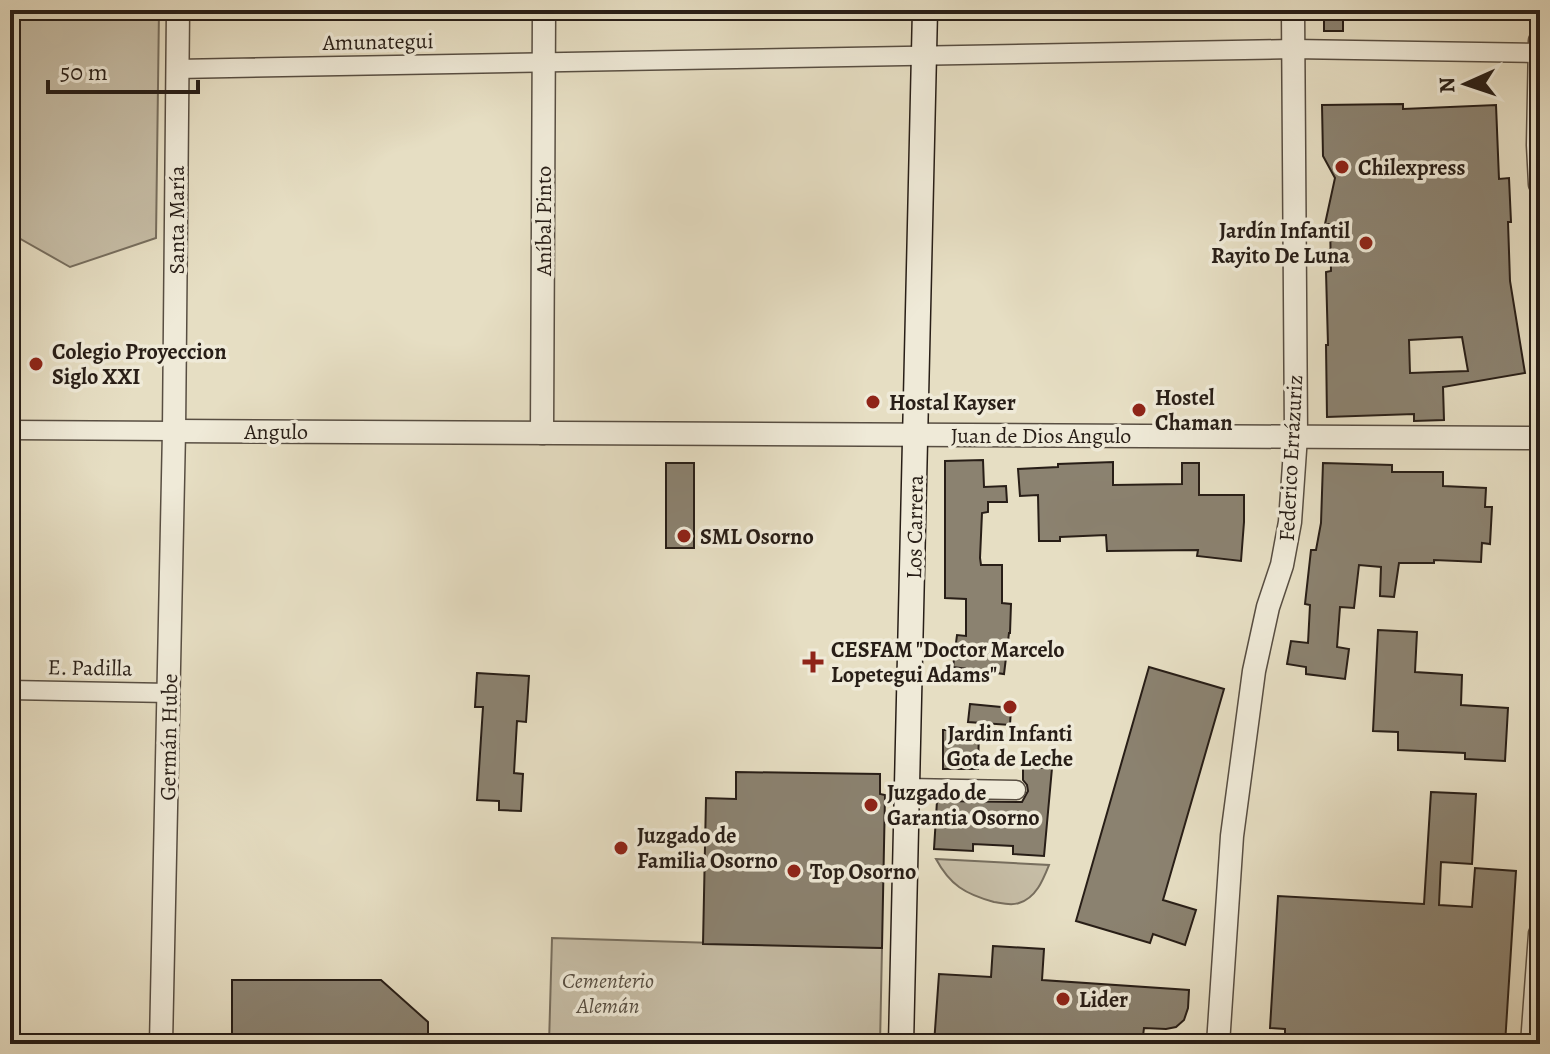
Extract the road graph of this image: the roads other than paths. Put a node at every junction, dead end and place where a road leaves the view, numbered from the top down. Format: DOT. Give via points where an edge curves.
graph roads {
  1 [pos="178,10"];
  2 [pos="544,10"];
  3 [pos="925,10"];
  4 [pos="1293,10"];
  5 [pos="1540,41"];
  6 [pos="1293,49"];
  7 [pos="1539,53"];
  8 [pos="925,55"];
  9 [pos="544,62"];
  10 [pos="177,69"];
  11 [pos="1540,184"];
  12 [pos="10,430"];
  13 [pos="174,431"];
  14 [pos="542,433"];
  15 [pos="916,434"];
  16 [pos="1296,436"];
  17 [pos="1540,438"];
  18 [pos="10,690"];
  19 [pos="169,693"];
  20 [pos="907,788"];
  21 [pos="1016,790"];
  22 [pos="1540,934"];
  23 [pos="161,1044"];
  24 [pos="901,1044"];
  25 [pos="1218,1044"];
  26 [pos="1532,1044"];
  1 -- 10 [label="street, Santa María"];
  2 -- 9 [label="street, Aníbal Pinto"];
  3 -- 8 [label="main road, Los Carrera"];
  4 -- 6 [label="street, Federico Errázuriz"];
  5 -- 7 [label="street"];
  6 -- 7 [label="street, Amunategui"];
  6 -- 8 [label="street, Amunategui"];
  6 -- 16 [label="street, Federico Errázuriz"];
  7 -- 11 [label="street"];
  8 -- 9 [label="street, Amunategui"];
  8 -- 15 [label="main road, Los Carrera"];
  9 -- 10 [label="street, Amunategui"];
  9 -- 14 [label="street, Aníbal Pinto"];
  10 -- 13 [label="street, Santa María"];
  12 -- 13 [label="street, Angulo"];
  13 -- 14 [label="street, Angulo"];
  13 -- 19 [label="street, Germán Hube"];
  14 -- 15 [label="street, Juan de Dios Angulo"];
  15 -- 16 [label="street, Juan de Dios Angulo"];
  15 -- 20 [label="main road, Los Carrera"];
  16 -- 17 [label="street, Juan de Dios Angulo"];
  16 -- 25 [label="street, Federico Errázuriz" via="1290,522 1254,671 1232,836"];
  18 -- 19 [label="street, E. Padilla"];
  19 -- 23 [label="street, Germán Hube"];
  20 -- 21 [label="street"];
  20 -- 24 [label="main road, Los Carrera"];
  22 -- 26 [label="street"];
}
